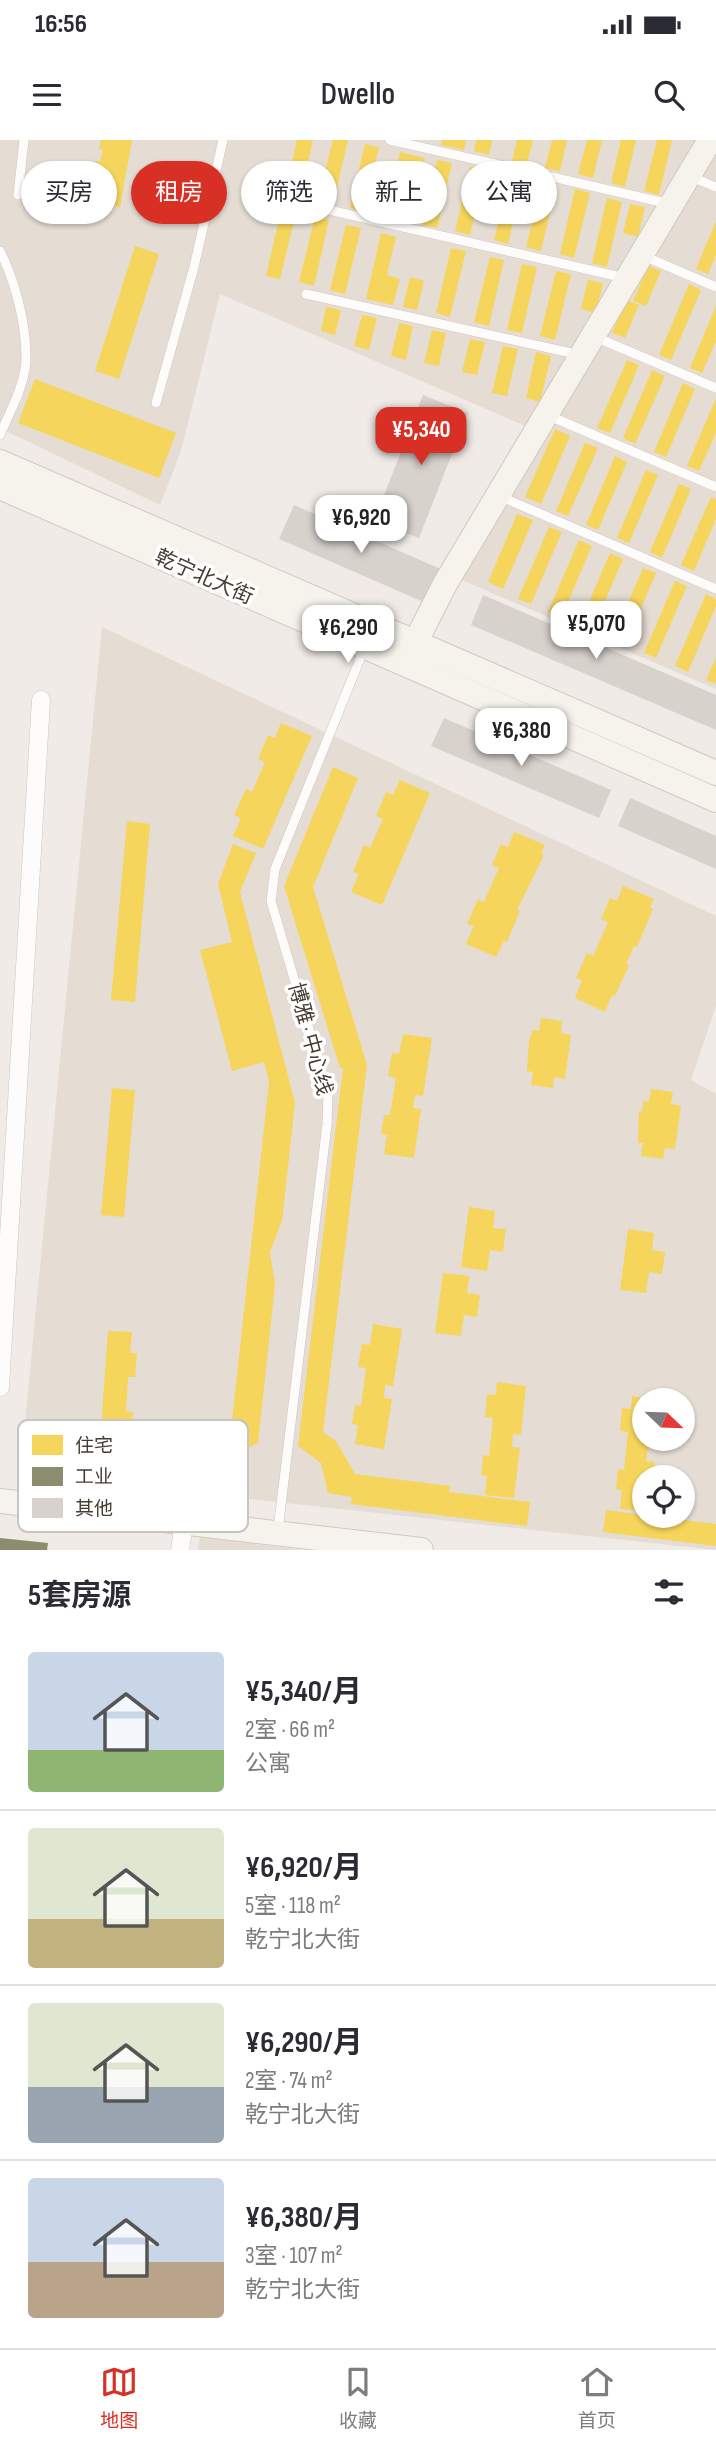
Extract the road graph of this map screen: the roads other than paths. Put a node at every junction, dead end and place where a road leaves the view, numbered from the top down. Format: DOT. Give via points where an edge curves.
graph roads {
  1 [pos="24,140"];
  2 [pos="223,140"];
  3 [pos="390,140"];
  4 [pos="710,140"];
  5 [pos="688,175"];
  6 [pos="716,187"];
  7 [pos="18,195"];
  8 [pos="671,204"];
  9 [pos="337,212"];
  10 [pos="0,251"];
  11 [pos="641,255"];
  12 [pos="627,279"];
  13 [pos="716,287"];
  14 [pos="306,294"];
  15 [pos="587,345"];
  16 [pos="716,388"];
  17 [pos="156,402"];
  18 [pos="546,414"];
  19 [pos="0,435"];
  20 [pos="0,446"];
  21 [pos="0,462"];
  22 [pos="0,487"];
  23 [pos="716,487"];
  24 [pos="498,495"];
  25 [pos="127,517"];
  26 [pos="716,589"];
  27 [pos="415,643"];
  28 [pos="365,647"];
  29 [pos="41,700"];
  30 [pos="716,773"];
  31 [pos="716,800"];
  32 [pos="0,1387"];
  33 [pos="0,1501"];
  34 [pos="18,1503"];
  35 [pos="248,1530"];
  36 [pos="183,1532"];
  37 [pos="277,1533"];
  38 [pos="180,1550"];
  39 [pos="421,1550"];
  1 -- 7 [label="lane"];
  2 -- 17 [label="lane"];
  3 -- 8 [label="lane"];
  4 -- 5 [label="main road"];
  5 -- 6 [label="lane"];
  5 -- 8 [label="main road"];
  8 -- 11 [label="main road"];
  9 -- 12 [label="lane"];
  10 -- 19 [label="lane" via="10,271 26,357 19,390"];
  11 -- 12 [label="main road"];
  11 -- 13 [label="lane"];
  12 -- 15 [label="main road"];
  14 -- 15 [label="lane"];
  15 -- 16 [label="lane"];
  15 -- 18 [label="main road"];
  18 -- 23 [label="lane"];
  18 -- 24 [label="main road"];
  20 -- 25 [label="main road" via="100,494"];
  21 -- 25 [label="main road, 乾宁北大街"];
  22 -- 28 [label="main road, 乾宁北大街"];
  24 -- 26 [label="lane"];
  24 -- 27 [label="main road"];
  25 -- 27 [label="main road, 乾宁北大街"];
  27 -- 30 [label="main road, 乾宁北大街"];
  28 -- 31 [label="main road, 乾宁北大街"];
  28 -- 37 [label="lane, 博雅 · 中心线" via="271,887 271,901 328,1093"];
  29 -- 32 [label="street"];
  33 -- 34 [label="main road"];
  35 -- 37 [label="main road"];
  36 -- 38 [label="street"];
  37 -- 39 [label="main road"];
}
